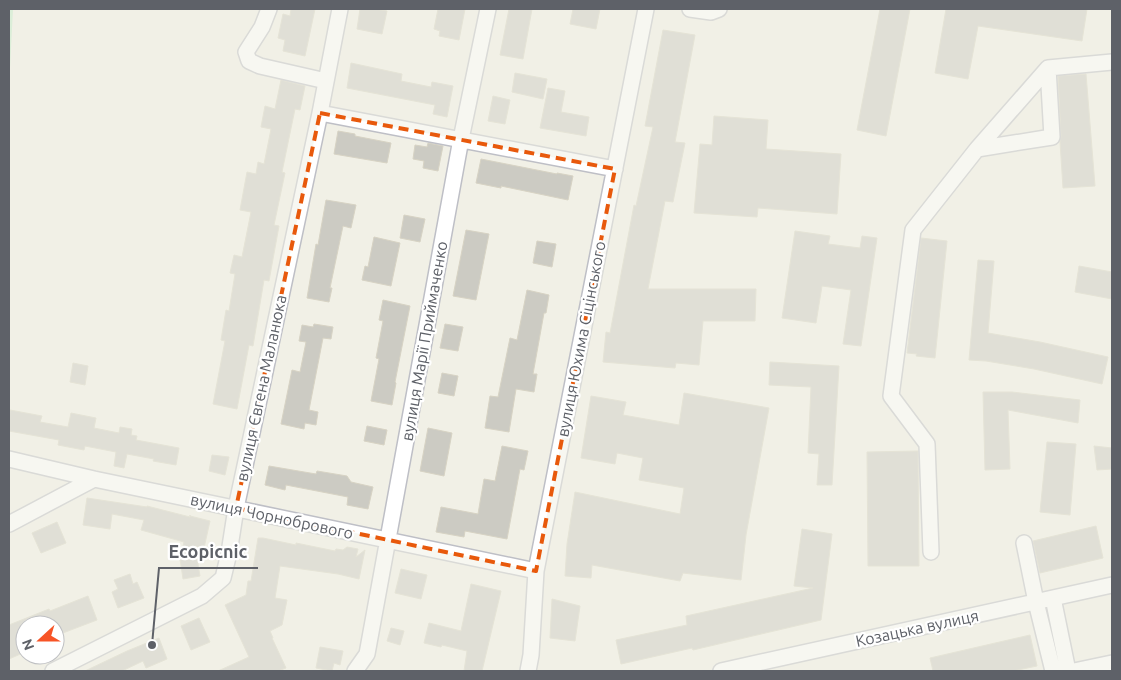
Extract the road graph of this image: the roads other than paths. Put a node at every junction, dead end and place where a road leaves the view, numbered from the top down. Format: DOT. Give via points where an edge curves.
graph roads {
  1 [pos="269,9"];
  2 [pos="340,9"];
  3 [pos="488,9"];
  4 [pos="646,9"];
  5 [pos="690,9"];
  6 [pos="719,9"];
  7 [pos="1112,62"];
  8 [pos="1048,68"];
  9 [pos="326,81"];
  10 [pos="320,113"];
  11 [pos="461,139"];
  12 [pos="976,149"];
  13 [pos="615,169"];
  14 [pos="9,459"];
  15 [pos="94,479"];
  16 [pos="236,508"];
  17 [pos="9,524"];
  18 [pos="388,540"];
  19 [pos="1024,543"];
  20 [pos="931,552"];
  21 [pos="536,571"];
  22 [pos="1112,586"];
  23 [pos="1053,598"];
  24 [pos="1036,602"];
  25 [pos="531,655"];
  26 [pos="1112,663"];
  27 [pos="53,671"];
  28 [pos="355,671"];
  29 [pos="528,671"];
  30 [pos="536,671"];
  31 [pos="721,671"];
  32 [pos="1053,671"];
  33 [pos="1068,671"];
  34 [pos="1074,671"];
  1 -- 9 [label="street" via="246,52 249,61"];
  2 -- 9 [label="street, вулиця Євгена Маланюка"];
  3 -- 11 [label="street, вулиця Марії Приймаченко"];
  4 -- 13 [label="street, вулиця Юхима Сіцінського"];
  5 -- 6 [label="street" via="712,12"];
  7 -- 8 [label="street"];
  8 -- 12 [label="street"];
  8 -- 12 [label="street" via="1052,137"];
  9 -- 10 [label="street, вулиця Євгена Маланюка"];
  10 -- 11 [label="street"];
  10 -- 16 [label="street, вулиця Євгена Маланюка"];
  11 -- 13 [label="street"];
  11 -- 18 [label="street, вулиця Марії Приймаченко"];
  12 -- 20 [label="street" via="913,230 891,396 927,444"];
  13 -- 21 [label="street, вулиця Юхима Сіцінського"];
  14 -- 15 [label="street, вулиця Чорнобрового"];
  15 -- 16 [label="street, вулиця Чорнобрового"];
  15 -- 17 [label="street"];
  16 -- 18 [label="street, вулиця Чорнобрового"];
  16 -- 27 [label="street, вулиця Євгена Маланюка" via="223,578 202,596"];
  18 -- 21 [label="street, вулиця Чорнобрового"];
  18 -- 28 [label="street, вулиця Марії Приймаченко" via="367,654"];
  19 -- 24 [label="street"];
  21 -- 25 [label="street, вулиця Юхима Сіцінського"];
  22 -- 23 [label="street, Козацька вулиця"];
  23 -- 24 [label="street, Козацька вулиця"];
  23 -- 33 [label="street"];
  24 -- 31 [label="street, Козацька вулиця"];
  24 -- 32 [label="street"];
  25 -- 29 [label="street, вулиця Юхима Сіцінського"];
  25 -- 30 [label="street"];
  26 -- 34 [label="street"];
}
